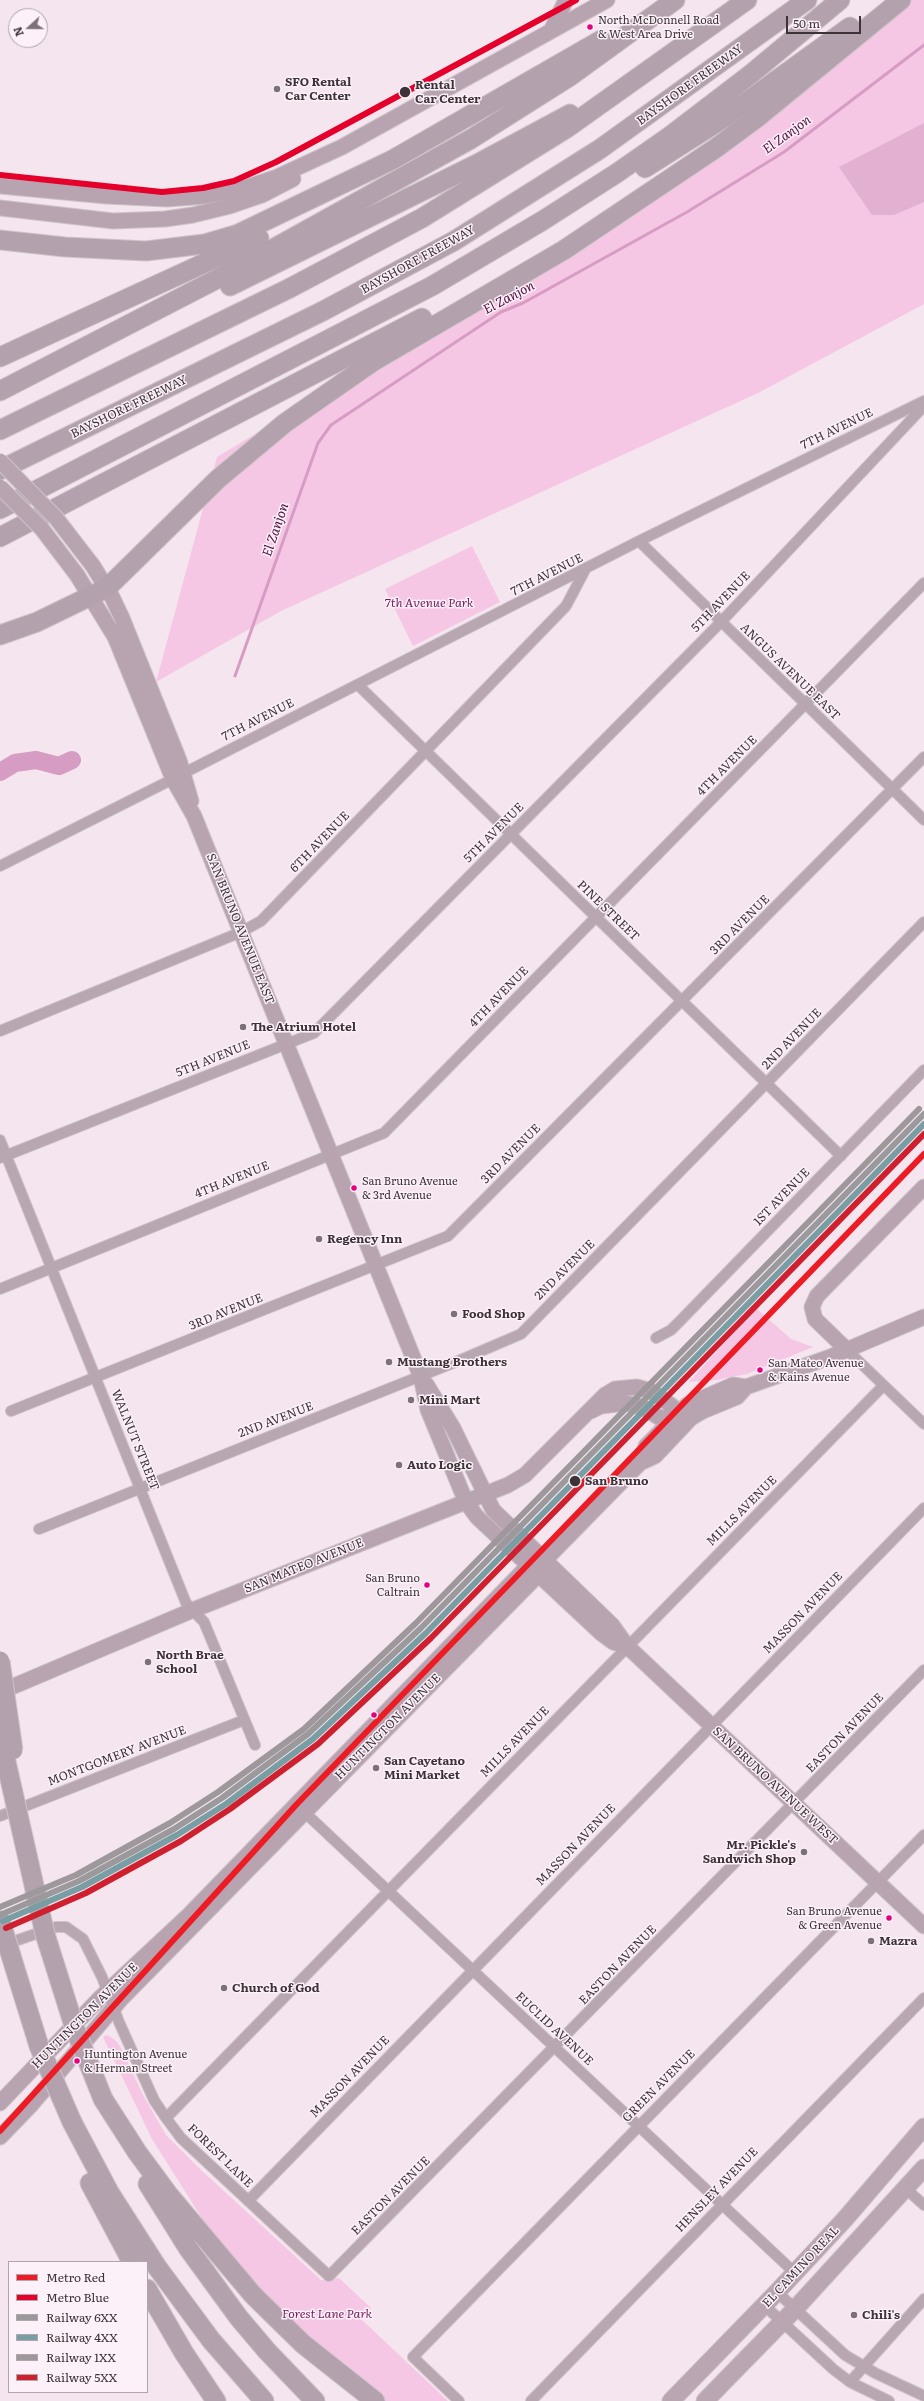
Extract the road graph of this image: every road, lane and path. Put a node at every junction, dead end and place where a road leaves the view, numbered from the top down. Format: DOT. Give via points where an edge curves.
graph roads {
  1 [pos="566,0"];
  2 [pos="607,0"];
  3 [pos="670,0"];
  4 [pos="675,0"];
  5 [pos="746,0"];
  6 [pos="807,0"];
  7 [pos="840,0"];
  8 [pos="886,0"];
  9 [pos="901,0"];
  10 [pos="551,31"];
  11 [pos="642,76"];
  12 [pos="342,147"];
  13 [pos="716,148"];
  14 [pos="433,156"];
  15 [pos="0,186"];
  16 [pos="0,208"];
  17 [pos="0,240"];
  18 [pos="302,354"];
  19 [pos="0,357"];
  20 [pos="0,391"];
  21 [pos="924,401"];
  22 [pos="924,406"];
  23 [pos="0,430"];
  24 [pos="56,443"];
  25 [pos="0,461"];
  26 [pos="0,470"];
  27 [pos="0,476"];
  28 [pos="0,487"];
  29 [pos="0,510"];
  30 [pos="0,537"];
  31 [pos="639,541"];
  32 [pos="585,570"];
  33 [pos="924,583"];
  34 [pos="100,593"];
  35 [pos="721,622"];
  36 [pos="0,635"];
  37 [pos="358,685"];
  38 [pos="805,706"];
  39 [pos="426,752"];
  40 [pos="924,757"];
  41 [pos="178,776"];
  42 [pos="892,790"];
  43 [pos="924,820"];
  44 [pos="511,834"];
  45 [pos="0,866"];
  46 [pos="596,917"];
  47 [pos="924,922"];
  48 [pos="241,932"];
  49 [pos="682,1002"];
  50 [pos="0,1031"];
  51 [pos="286,1044"];
  52 [pos="924,1070"];
  53 [pos="767,1084"];
  54 [pos="0,1140"];
  55 [pos="331,1154"];
  56 [pos="841,1156"];
  57 [pos="3,1157"];
  58 [pos="924,1187"];
  59 [pos="376,1266"];
  60 [pos="52,1268"];
  61 [pos="0,1289"];
  62 [pos="924,1317"];
  63 [pos="656,1338"];
  64 [pos="847,1350"];
  65 [pos="421,1377"];
  66 [pos="96,1378"];
  67 [pos="884,1386"];
  68 [pos="11,1411"];
  69 [pos="676,1419"];
  70 [pos="924,1424"];
  71 [pos="140,1487"];
  72 [pos="484,1496"];
  73 [pos="466,1502"];
  74 [pos="924,1508"];
  75 [pos="39,1529"];
  76 [pos="537,1567"];
  77 [pos="193,1610"];
  78 [pos="627,1646"];
  79 [pos="0,1661"];
  80 [pos="924,1670"];
  81 [pos="0,1692"];
  82 [pos="244,1720"];
  83 [pos="711,1726"];
  84 [pos="0,1735"];
  85 [pos="255,1745"];
  86 [pos="794,1804"];
  87 [pos="300,1808"];
  88 [pos="0,1816"];
  89 [pos="924,1835"];
  90 [pos="33,1880"];
  91 [pos="878,1883"];
  92 [pos="389,1891"];
  93 [pos="0,1920"];
  94 [pos="924,1926"];
  95 [pos="6,1953"];
  96 [pos="472,1969"];
  97 [pos="107,1992"];
  98 [pos="924,1998"];
  99 [pos="113,2008"];
  100 [pos="556,2048"];
  101 [pos="103,2099"];
  102 [pos="0,2103"];
  103 [pos="166,2118"];
  104 [pos="639,2125"];
  105 [pos="924,2127"];
  106 [pos="69,2129"];
  107 [pos="0,2137"];
  108 [pos="924,2168"];
  109 [pos="905,2188"];
  110 [pos="248,2201"];
  111 [pos="722,2203"];
  112 [pos="924,2205"];
  113 [pos="132,2261"];
  114 [pos="795,2273"];
  115 [pos="329,2276"];
  116 [pos="148,2291"];
  117 [pos="777,2292"];
  118 [pos="924,2299"];
  119 [pos="765,2306"];
  120 [pos="795,2309"];
  121 [pos="782,2322"];
  122 [pos="863,2367"];
  123 [pos="850,2382"];
  124 [pos="924,2396"];
  125 [pos="216,2401"];
  126 [pos="264,2401"];
  127 [pos="315,2401"];
  128 [pos="375,2401"];
  129 [pos="459,2401"];
  130 [pos="531,2401"];
  131 [pos="671,2401"];
  132 [pos="705,2401"];
  133 [pos="889,2401"];
  1 -- 10 [label="street"];
  2 -- 10 [label="street"];
  3 -- 17 [label="highway" via="392,160 238,234 204,244 146,251 76,248"];
  4 -- 14 [label="highway" via="612,44"];
  5 -- 11 [label="highway"];
  6 -- 24 [label="highway, BAYSHORE FREEWAY" via="619,136 467,233 334,306"];
  7 -- 18 [label="highway" via="713,104 617,173 471,263"];
  8 -- 18 [label="highway" via="724,118 508,253 357,336"];
  9 -- 13 [label="highway" via="758,117"];
  10 -- 12 [label="street"];
  11 -- 20 [label="highway" via="395,206 259,272"];
  11 -- 23 [label="highway" via="547,142 410,225 290,288"];
  12 -- 15 [label="street" via="268,180 206,196 136,199"];
  12 -- 16 [label="street" via="277,188 236,204 193,215 118,221"];
  13 -- 30 [label="highway" via="544,251 438,310"];
  13 -- 34 [label="highway" via="564,250 381,357 310,404 234,464"];
  14 -- 19 [label="highway"];
  14 -- 20 [label="highway" via="242,266"];
  18 -- 29 [label="highway"];
  21 -- 31 [label="street, 7TH AVENUE"];
  22 -- 35 [label="street, 5TH AVENUE"];
  24 -- 26 [label="highway, BAYSHORE FREEWAY"];
  24 -- 27 [label="highway"];
  25 -- 34 [label="street, SAN BRUNO AVENUE EAST, bridge" via="56,518 93,566"];
  28 -- 34 [label="street, SAN BRUNO AVENUE EAST, bridge" via="42,530 77,575"];
  31 -- 32 [label="street, 7TH AVENUE"];
  31 -- 35 [label="street, ANGUS AVENUE EAST"];
  32 -- 37 [label="street, 7TH AVENUE"];
  32 -- 39 [label="street, 6TH AVENUE" via="566,606"];
  33 -- 38 [label="street, 4TH AVENUE"];
  34 -- 36 [label="highway" via="37,622"];
  34 -- 41 [label="street, SAN BRUNO AVENUE EAST" via="122,618"];
  35 -- 38 [label="street, ANGUS AVENUE EAST"];
  35 -- 44 [label="street, 5TH AVENUE"];
  37 -- 39 [label="street, PINE STREET"];
  37 -- 41 [label="street, 7TH AVENUE"];
  38 -- 42 [label="street, ANGUS AVENUE EAST"];
  38 -- 46 [label="street, 4TH AVENUE"];
  39 -- 44 [label="street, PINE STREET"];
  39 -- 48 [label="street, 6TH AVENUE" via="261,921"];
  40 -- 42 [label="street, 3RD AVENUE"];
  41 -- 45 [label="street, 7TH AVENUE"];
  41 -- 48 [label="street, SAN BRUNO AVENUE EAST"];
  42 -- 43 [label="street, ANGUS AVENUE EAST"];
  42 -- 49 [label="street, 3RD AVENUE"];
  44 -- 46 [label="street, PINE STREET"];
  44 -- 51 [label="street, 5TH AVENUE" via="314,1033"];
  46 -- 49 [label="street, PINE STREET"];
  46 -- 55 [label="street, 4TH AVENUE" via="384,1133"];
  47 -- 53 [label="street, 2ND AVENUE"];
  48 -- 50 [label="street, 6TH AVENUE"];
  48 -- 51 [label="street, SAN BRUNO AVENUE EAST"];
  49 -- 53 [label="street, PINE STREET"];
  49 -- 59 [label="street, 3RD AVENUE" via="448,1236"];
  51 -- 55 [label="street, SAN BRUNO AVENUE EAST"];
  51 -- 57 [label="street, 5TH AVENUE"];
  52 -- 56 [label="street, 1ST AVENUE"];
  53 -- 56 [label="street, PINE STREET"];
  53 -- 65 [label="street, 2ND AVENUE" via="521,1334"];
  54 -- 57 [label="street, WALNUT STREET"];
  55 -- 59 [label="street, SAN BRUNO AVENUE EAST"];
  55 -- 60 [label="street, 4TH AVENUE"];
  56 -- 63 [label="street, 1ST AVENUE" via="671,1330"];
  57 -- 60 [label="street, WALNUT STREET"];
  58 -- 64 [label="street" via="817,1296 812,1307 815,1319"];
  59 -- 65 [label="street, SAN BRUNO AVENUE EAST"];
  59 -- 66 [label="street, 3RD AVENUE"];
  60 -- 61 [label="street, 4TH AVENUE"];
  60 -- 66 [label="street, WALNUT STREET"];
  62 -- 64 [label="street"];
  64 -- 67 [label="street"];
  64 -- 69 [label="street" via="746,1387 733,1385 691,1402"];
  65 -- 71 [label="street, 2ND AVENUE"];
  65 -- 72 [label="street, SAN BRUNO AVENUE EAST" via="453,1428"];
  65 -- 73 [label="street, SAN BRUNO AVENUE EAST" via="428,1410"];
  66 -- 68 [label="street, 3RD AVENUE"];
  66 -- 71 [label="street, WALNUT STREET"];
  67 -- 70 [label="street"];
  67 -- 78 [label="street, MILLS AVENUE"];
  69 -- 72 [label="street, SAN MATEO AVENUE" via="672,1406 651,1391 637,1386 622,1387 609,1392 525,1475"];
  69 -- 76 [label="street, HUNTINGTON AVENUE" via="646,1446 640,1463"];
  71 -- 75 [label="street, 2ND AVENUE"];
  71 -- 77 [label="street, WALNUT STREET" via="186,1603"];
  72 -- 73 [label="street, SAN MATEO AVENUE"];
  72 -- 76 [label="street, SAN BRUNO AVENUE WEST"];
  73 -- 76 [label="street, SAN BRUNO AVENUE WEST" via="477,1517"];
  73 -- 77 [label="street, SAN MATEO AVENUE"];
  74 -- 83 [label="street, MASSON AVENUE"];
  76 -- 78 [label="street, SAN BRUNO AVENUE WEST" via="612,1625"];
  76 -- 87 [label="street, HUNTINGTON AVENUE"];
  77 -- 81 [label="street, SAN MATEO AVENUE"];
  77 -- 82 [label="street, WALNUT STREET" via="204,1622"];
  78 -- 83 [label="street, SAN BRUNO AVENUE WEST"];
  78 -- 92 [label="street, MILLS AVENUE"];
  79 -- 90 [label="highway, bridge"];
  80 -- 86 [label="street, EASTON AVENUE"];
  82 -- 85 [label="street, WALNUT STREET"];
  82 -- 88 [label="street, MONTGOMERY AVENUE"];
  83 -- 86 [label="street, SAN BRUNO AVENUE WEST"];
  83 -- 96 [label="street, MASSON AVENUE"];
  84 -- 90 [label="highway, bridge"];
  86 -- 91 [label="street, SAN BRUNO AVENUE WEST"];
  86 -- 100 [label="street, EASTON AVENUE"];
  87 -- 92 [label="street, EUCLID AVENUE"];
  87 -- 97 [label="street, HUNTINGTON AVENUE"];
  87 -- 99 [label="street, HUNTINGTON AVENUE"];
  89 -- 91 [label="street, GREEN AVENUE"];
  90 -- 101 [label="highway, bridge" via="42,1925 75,2029"];
  91 -- 94 [label="street, SAN BRUNO AVENUE WEST"];
  91 -- 104 [label="street, GREEN AVENUE"];
  92 -- 96 [label="street, EUCLID AVENUE"];
  92 -- 103 [label="street, MILLS AVENUE"];
  93 -- 95 [label="highway, bridge"];
  95 -- 97 [label="street, FOREST LANE" via="46,1929 66,1927 83,1939"];
  95 -- 106 [label="highway, bridge" via="40,2068"];
  96 -- 100 [label="street, EUCLID AVENUE"];
  96 -- 110 [label="street, MASSON AVENUE"];
  97 -- 99 [label="street, FOREST LANE"];
  97 -- 102 [label="street, HUNTINGTON AVENUE"];
  98 -- 111 [label="street, HENSLEY AVENUE"];
  99 -- 103 [label="street, FOREST LANE" via="154,2100"];
  99 -- 107 [label="street, HUNTINGTON AVENUE" via="31,2105"];
  100 -- 104 [label="street, EUCLID AVENUE"];
  100 -- 115 [label="street, EASTON AVENUE"];
  101 -- 127 [label="highway" via="139,2168 188,2248 267,2351"];
  101 -- 128 [label="highway" via="168,2194 253,2295 303,2344"];
  103 -- 110 [label="street, FOREST LANE" via="181,2138"];
  104 -- 111 [label="street, EUCLID AVENUE"];
  104 -- 129 [label="street, GREEN AVENUE" via="413,2357"];
  105 -- 114 [label="main road, EL CAMINO REAL"];
  106 -- 113 [label="highway"];
  106 -- 126 [label="highway" via="157,2267 211,2340"];
  108 -- 109 [label="main road, EL CAMINO REAL"];
  109 -- 112 [label="street"];
  109 -- 120 [label="main road, EL CAMINO REAL"];
  110 -- 115 [label="street, FOREST LANE"];
  111 -- 114 [label="street, EUCLID AVENUE"];
  111 -- 130 [label="street, HENSLEY AVENUE"];
  114 -- 117 [label="main road, EL CAMINO REAL"];
  116 -- 125 [label="highway" via="184,2353"];
  117 -- 119 [label="main road, EL CAMINO REAL"];
  117 -- 120 [label="street"];
  118 -- 122 [label="street"];
  119 -- 121 [label="street"];
  119 -- 131 [label="main road, EL CAMINO REAL"];
  120 -- 121 [label="main road, EL CAMINO REAL"];
  120 -- 122 [label="street" via="829,2342"];
  121 -- 123 [label="street" via="816,2355"];
  121 -- 132 [label="main road, EL CAMINO REAL"];
  122 -- 123 [label="street"];
  122 -- 124 [label="street"];
  123 -- 133 [label="street"];
}
